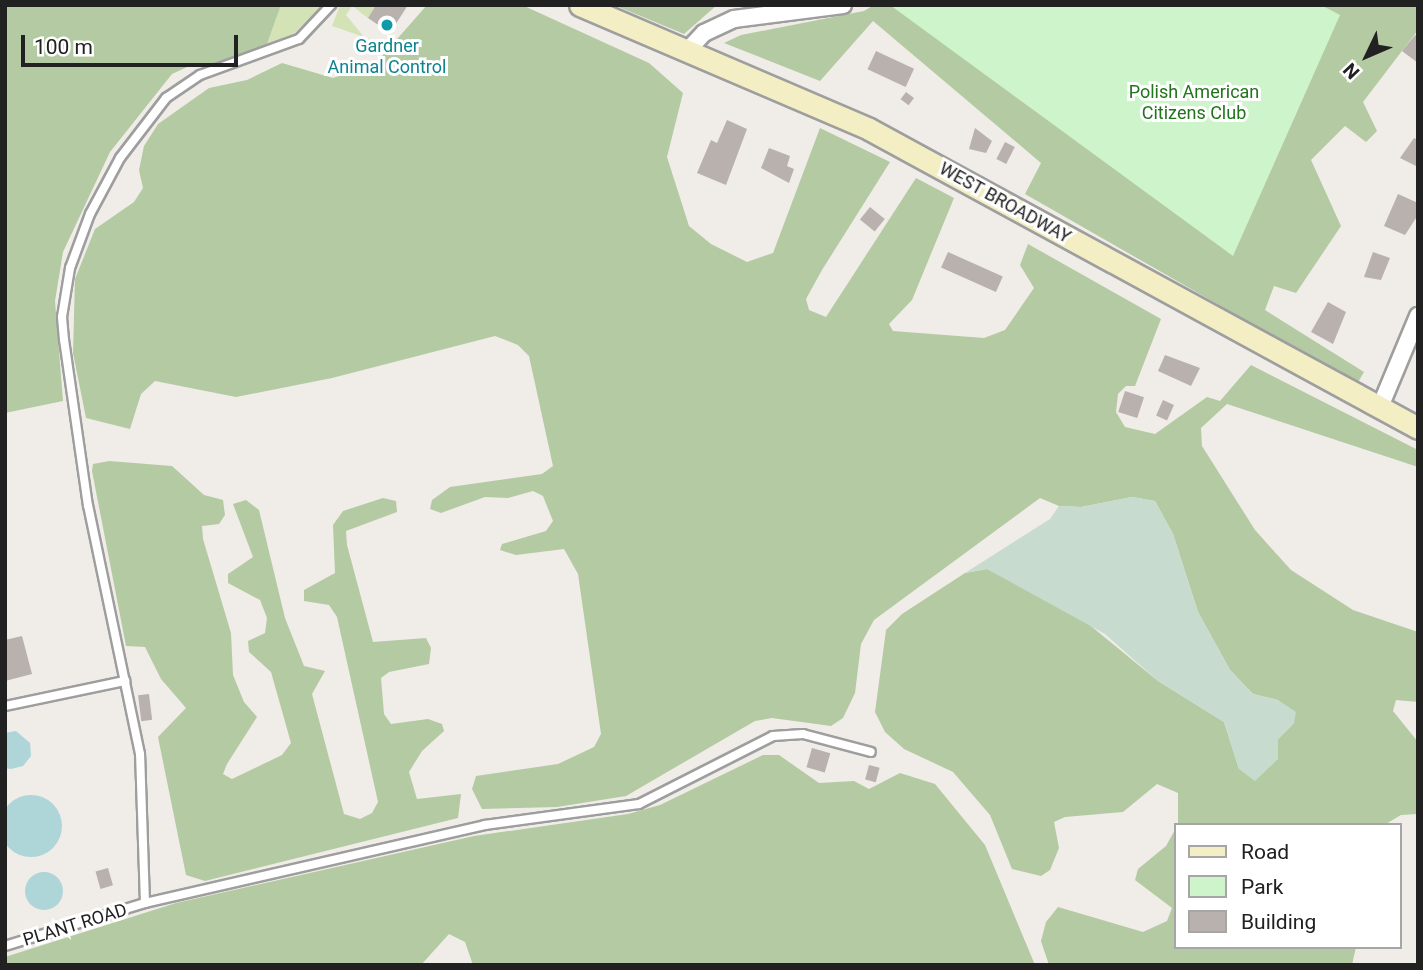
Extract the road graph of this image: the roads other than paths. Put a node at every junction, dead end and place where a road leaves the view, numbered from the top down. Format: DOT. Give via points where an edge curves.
graph roads {
  1 [pos="331,5"];
  2 [pos="580,5"];
  3 [pos="843,5"];
  4 [pos="689,49"];
  5 [pos="1418,316"];
  6 [pos="1380,407"];
  7 [pos="1418,428"];
  8 [pos="125,681"];
  9 [pos="5,706"];
  10 [pos="871,752"];
  11 [pos="145,903"];
  12 [pos="5,946"];
  1 -- 8 [label="lane" via="299,39 200,75 166,98 120,158 90,214 70,268 62,317 64,340 88,506"];
  2 -- 4 [label="main road, WEST BROADWAY"];
  3 -- 4 [label="street" via="734,19 704,33"];
  4 -- 6 [label="main road, WEST BROADWAY" via="869,129"];
  5 -- 6 [label="street"];
  6 -- 7 [label="main road, WEST BROADWAY"];
  8 -- 9 [label="lane"];
  8 -- 11 [label="lane" via="139,754"];
  10 -- 11 [label="lane, PLANT ROAD" via="803,734 772,736 639,804 485,825"];
  11 -- 12 [label="lane, PLANT ROAD"];
}
